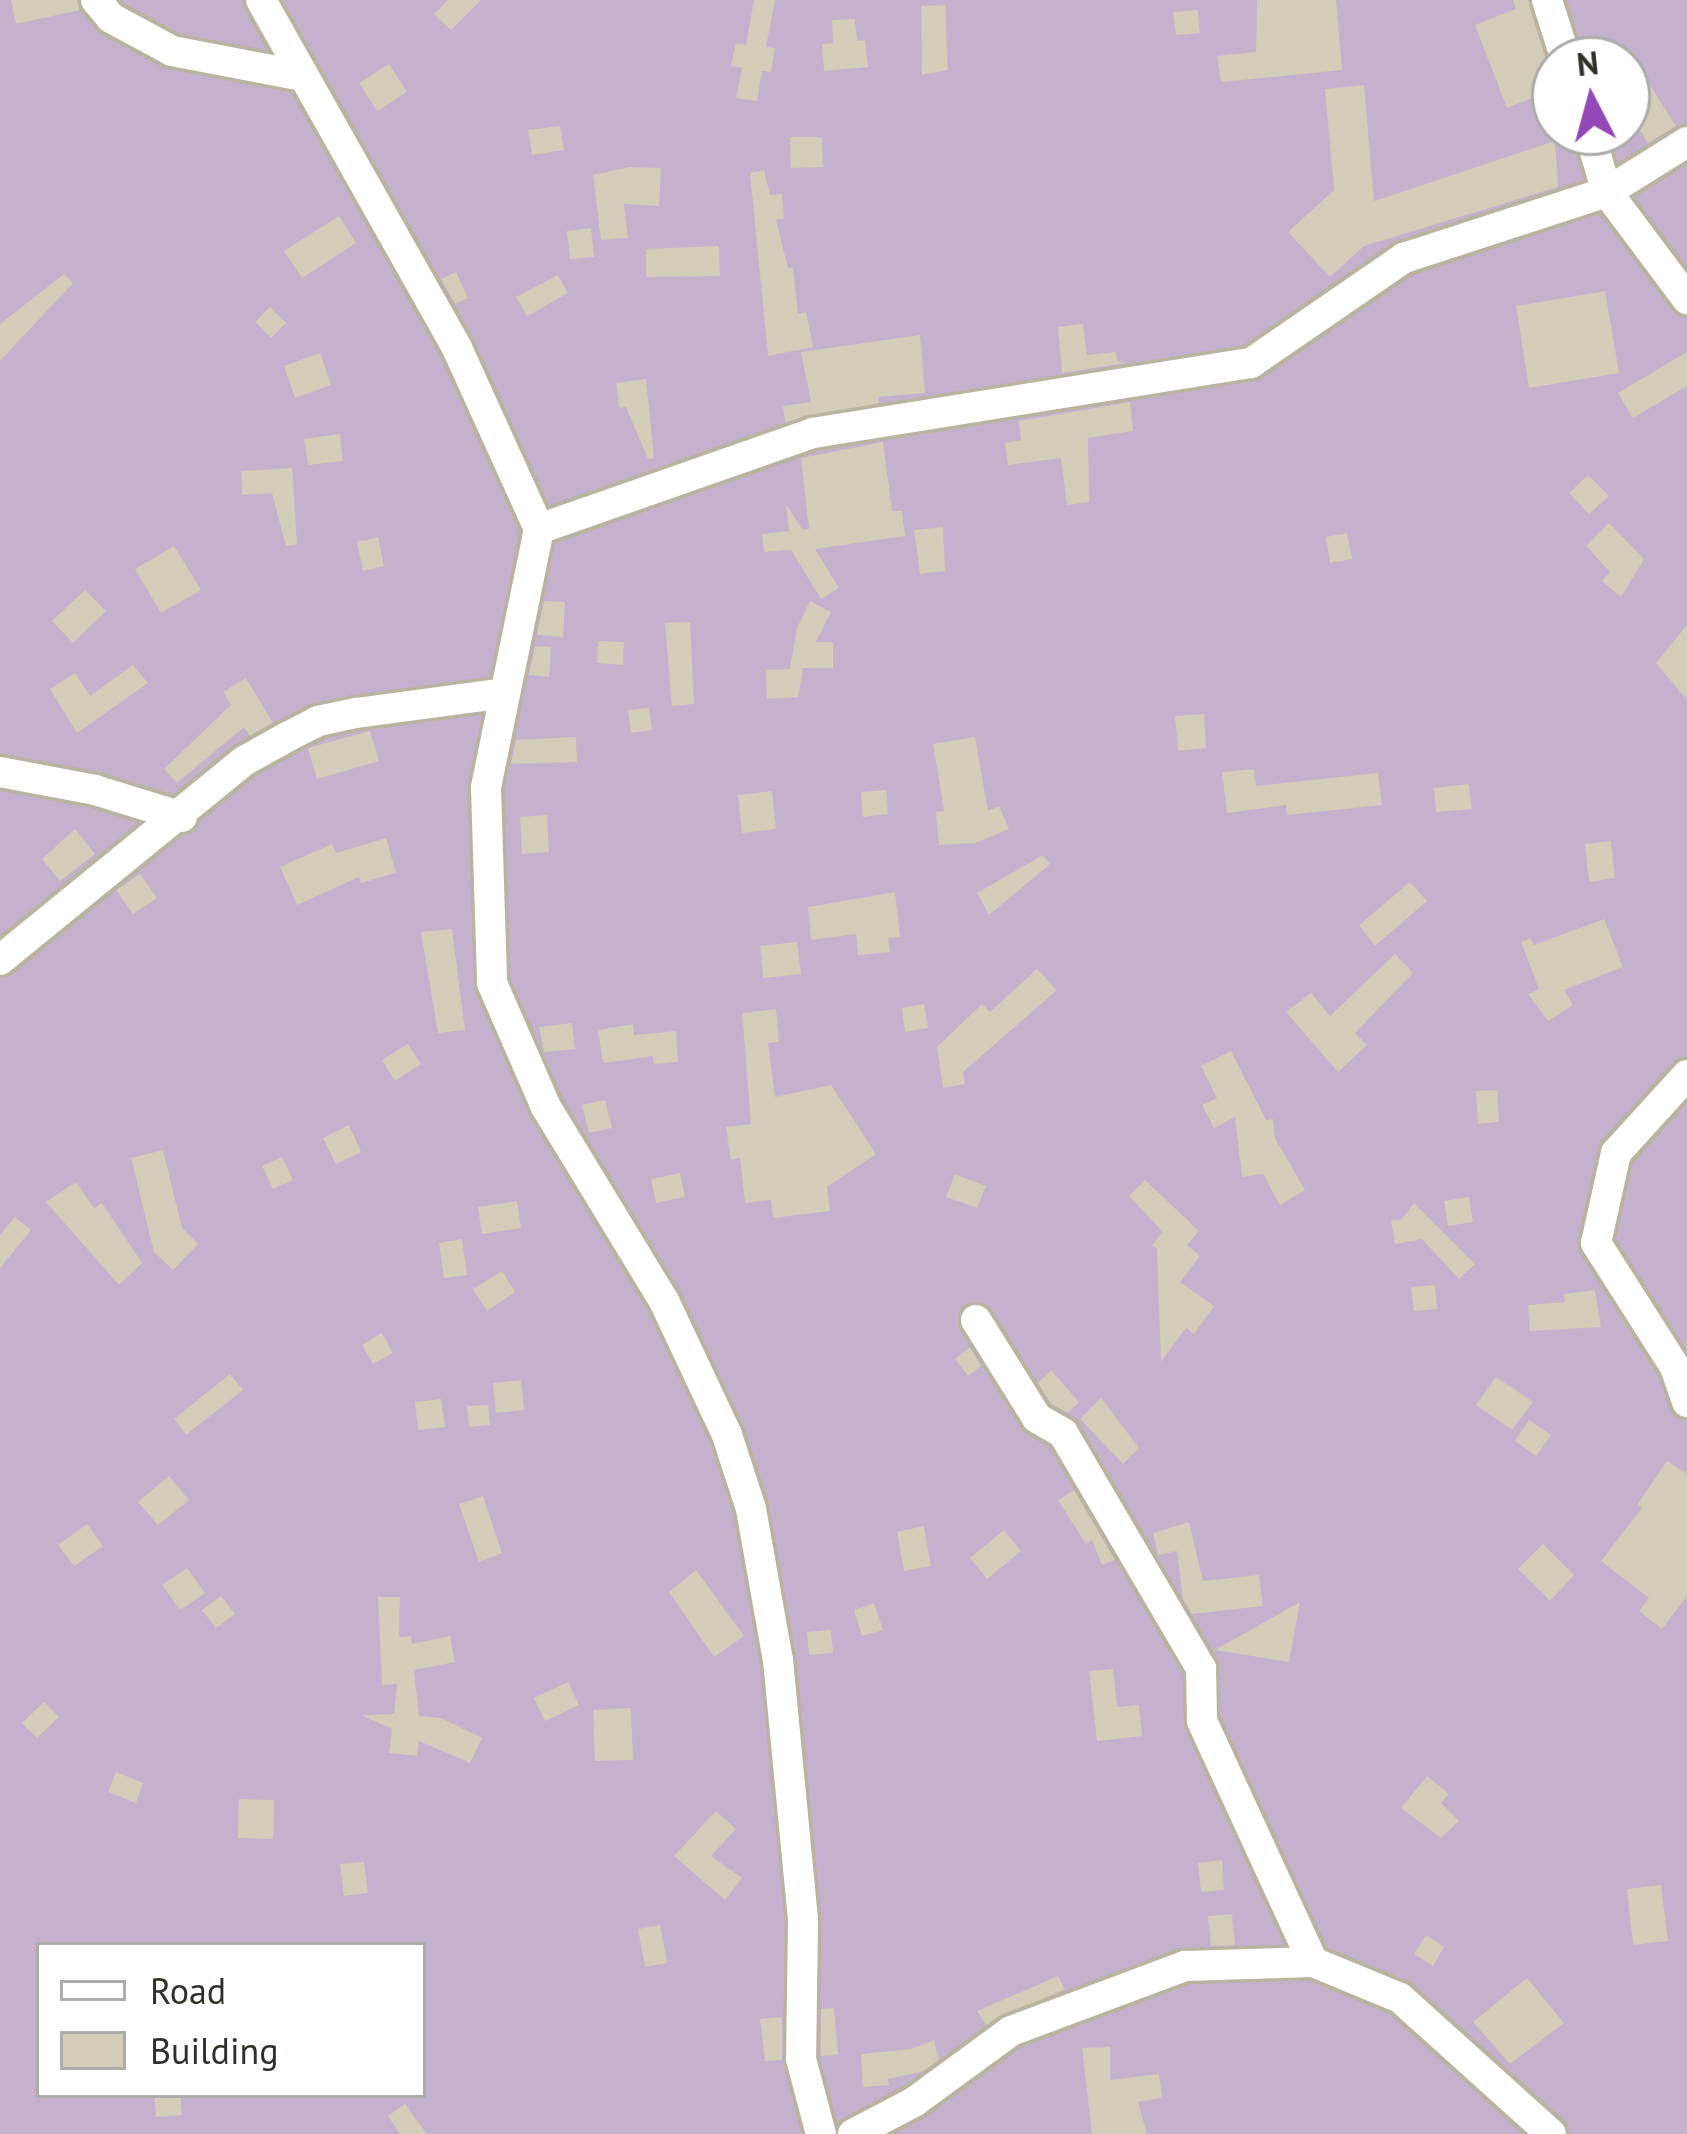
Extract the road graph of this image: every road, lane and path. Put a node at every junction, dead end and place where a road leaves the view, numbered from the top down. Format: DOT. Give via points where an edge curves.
graph roads {
  1 [pos="96,0"];
  2 [pos="261,0"];
  3 [pos="1547,0"];
  4 [pos="1558,36"];
  5 [pos="303,76"];
  6 [pos="1687,142"];
  7 [pos="1596,156"];
  8 [pos="1607,192"];
  9 [pos="1687,299"];
  10 [pos="539,529"];
  11 [pos="506,693"];
  12 [pos="0,772"];
  13 [pos="182,817"];
  14 [pos="0,960"];
  15 [pos="1687,1075"];
  16 [pos="976,1320"];
  17 [pos="1687,1402"];
  18 [pos="1313,1962"];
  19 [pos="821,2134"];
  20 [pos="853,2134"];
  21 [pos="1551,2134"];
  1 -- 5 [label="street" via="111,18 172,51"];
  2 -- 5 [label="street"];
  3 -- 4 [label="street"];
  5 -- 10 [label="street" via="458,348"];
  6 -- 8 [label="street"];
  7 -- 8 [label="street"];
  8 -- 9 [label="street"];
  8 -- 10 [label="street" via="1404,258 1251,363 812,433"];
  10 -- 11 [label="street"];
  11 -- 13 [label="street" via="318,721 244,761"];
  11 -- 19 [label="street" via="486,788 492,983 546,1107 664,1301 727,1436 751,1509 778,1660 803,1922 800,2059"];
  12 -- 13 [label="street"];
  13 -- 14 [label="street" via="117,860"];
  15 -- 17 [label="street" via="1616,1153 1596,1243 1676,1367"];
  16 -- 18 [label="street" via="1037,1418 1063,1432 1201,1668 1202,1721"];
  18 -- 20 [label="street" via="1185,1966 1011,2031 914,2102"];
  18 -- 21 [label="street" via="1400,1998"];
}
